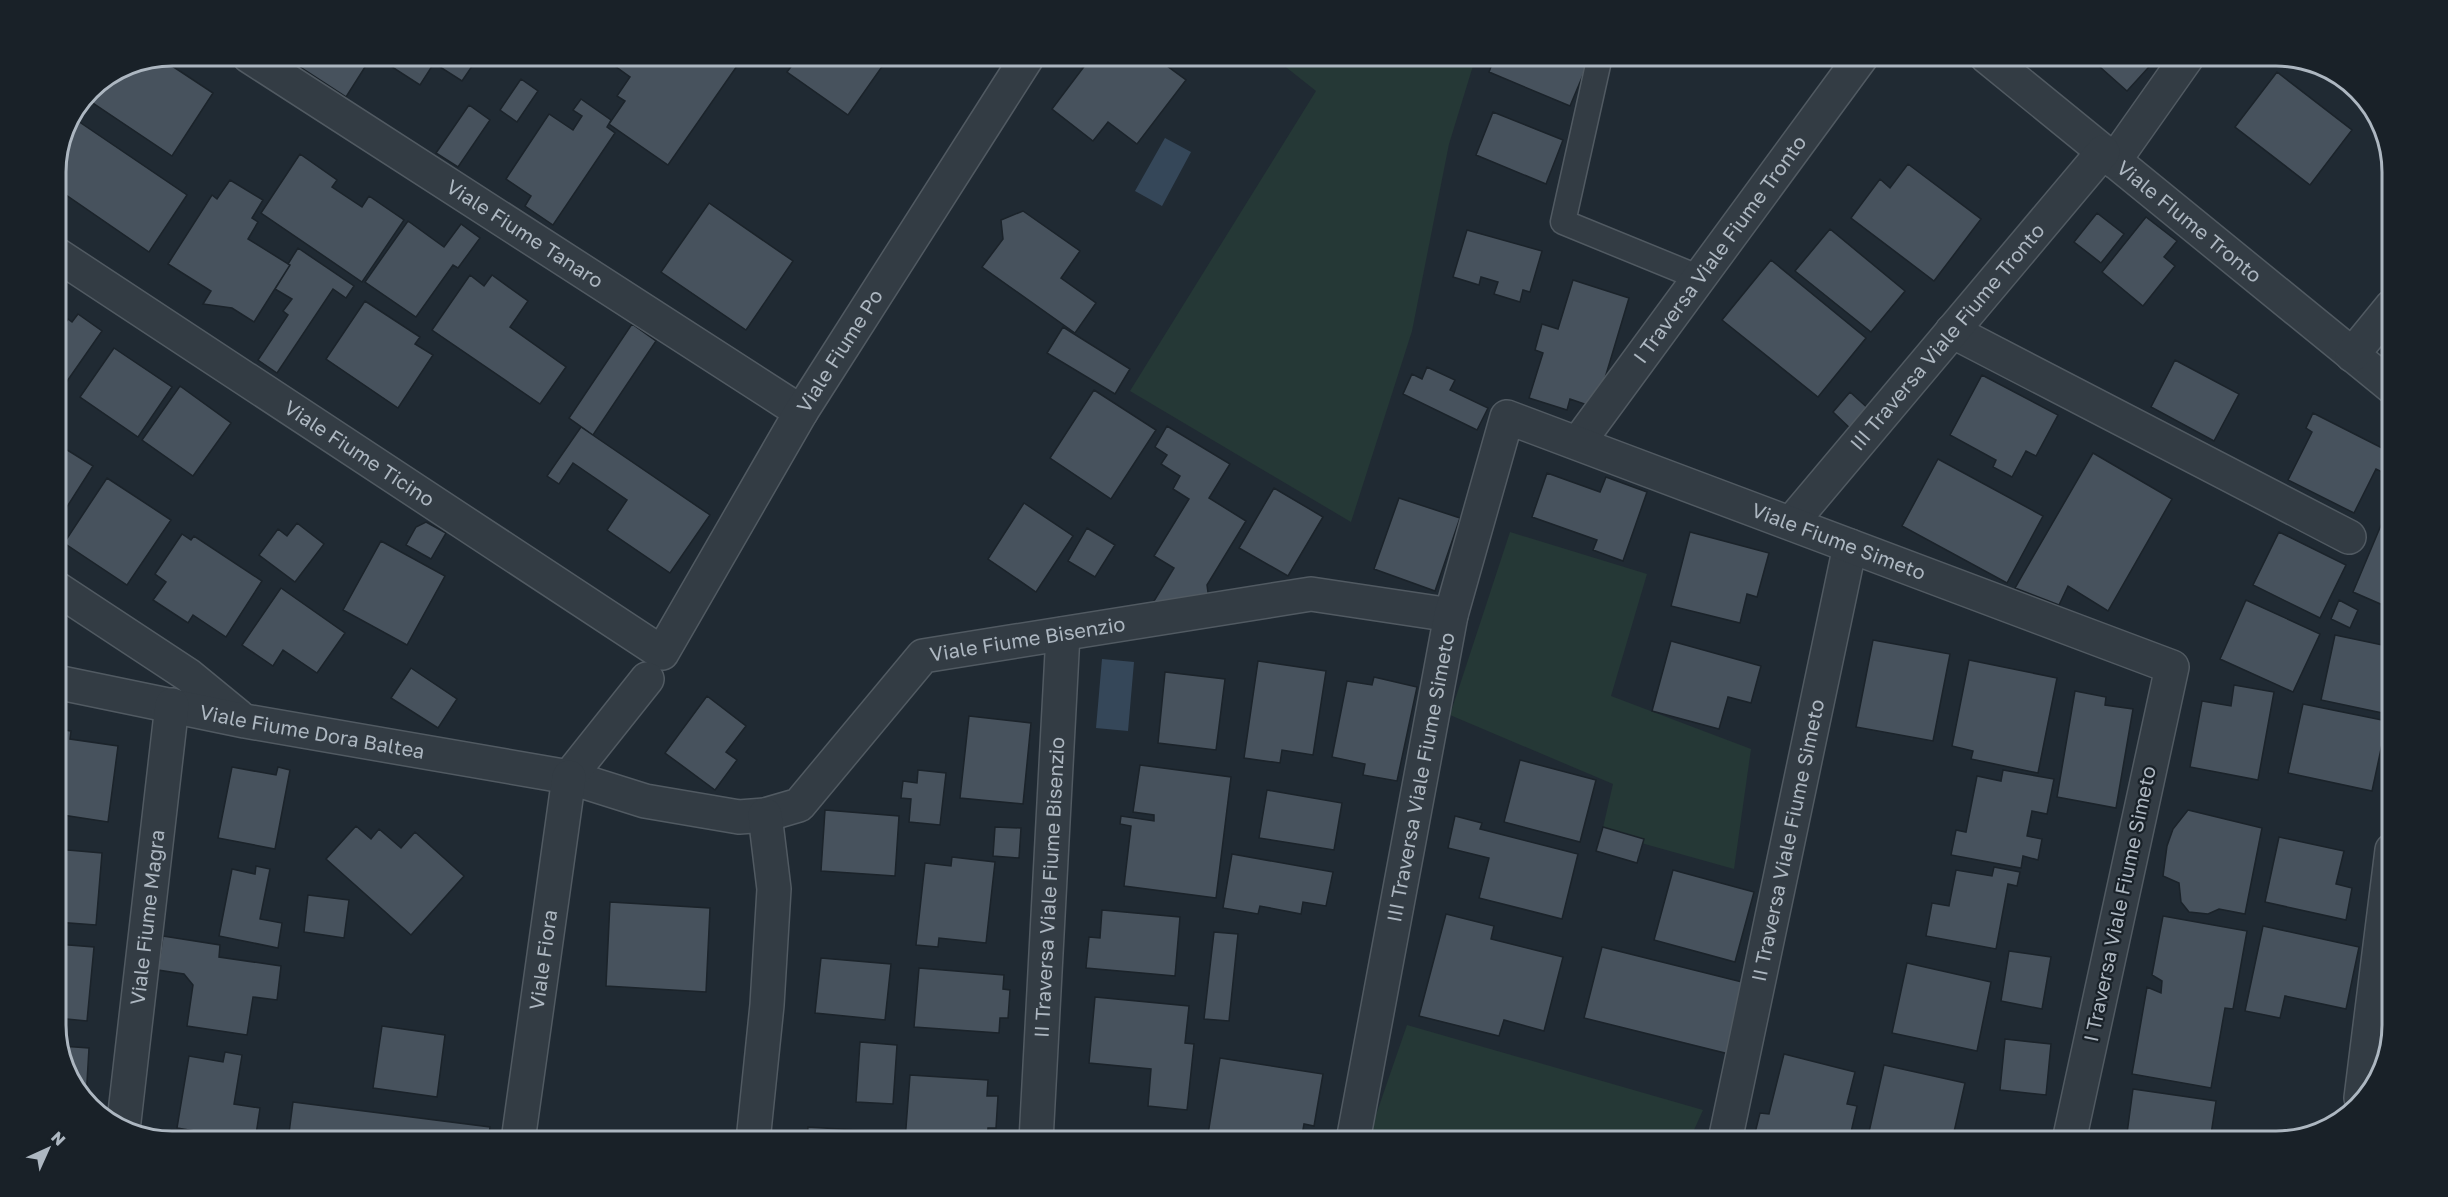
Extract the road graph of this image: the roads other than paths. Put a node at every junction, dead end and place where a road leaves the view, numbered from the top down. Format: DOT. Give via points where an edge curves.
graph roads {
  1 [pos="265,66"];
  2 [pos="1012,66"];
  3 [pos="1598,66"];
  4 [pos="1855,66"];
  5 [pos="1998,66"];
  6 [pos="2179,66"];
  7 [pos="2109,156"];
  8 [pos="66,261"];
  9 [pos="1700,278"];
  10 [pos="2382,318"];
  11 [pos="1952,331"];
  12 [pos="2352,355"];
  13 [pos="2382,379"];
  14 [pos="801,412"];
  15 [pos="1507,417"];
  16 [pos="1578,443"];
  17 [pos="1791,524"];
  18 [pos="2349,537"];
  19 [pos="1850,546"];
  20 [pos="66,595"];
  21 [pos="1450,615"];
  22 [pos="1063,634"];
  23 [pos="654,666"];
  24 [pos="2172,667"];
  25 [pos="66,684"];
  26 [pos="172,705"];
  27 [pos="245,721"];
  28 [pos="569,777"];
  29 [pos="765,815"];
  30 [pos="2382,930"];
  31 [pos="2363,1086"];
  32 [pos="124,1120"];
  33 [pos="520,1131"];
  34 [pos="754,1131"];
  35 [pos="1037,1131"];
  36 [pos="1355,1131"];
  37 [pos="1727,1131"];
  38 [pos="2071,1131"];
  1 -- 14 [label="street, Viale Fiume Tanaro"];
  2 -- 14 [label="street, Viale Fiume Po"];
  3 -- 9 [label="lane" via="1563,222"];
  4 -- 9 [label="street, I Traversa Viale Fiume Tronto"];
  5 -- 7 [label="street, Viale FIume Tronto"];
  6 -- 7 [label="street, III Traversa Viale Fiume Tronto"];
  7 -- 11 [label="street, III Traversa Viale Fiume Tronto"];
  7 -- 12 [label="street, Viale FIume Tronto"];
  8 -- 23 [label="street, Viale Fiume Ticino"];
  9 -- 16 [label="street, I Traversa Viale Fiume Tronto"];
  10 -- 12 [label="street"];
  11 -- 17 [label="street, III Traversa Viale Fiume Tronto"];
  11 -- 18 [label="street"];
  12 -- 13 [label="street, Viale FIume Tronto"];
  14 -- 23 [label="street, Viale Fiume Po"];
  15 -- 16 [label="street, Viale Fiume Simeto"];
  15 -- 21 [label="street, III Traversa Viale Fiume Simeto"];
  16 -- 17 [label="street, Viale Fiume Simeto"];
  17 -- 19 [label="street, Viale Fiume Simeto"];
  19 -- 24 [label="street, Viale Fiume Simeto"];
  19 -- 37 [label="street, II Traversa Viale Fiume Simeto"];
  20 -- 27 [label="street" via="188,675"];
  21 -- 22 [label="street, Viale Fiume Bisenzio" via="1311,594"];
  21 -- 36 [label="street, III Traversa Viale Fiume Simeto"];
  22 -- 29 [label="street, Viale Fiume Bisenzio" via="923,656 799,805"];
  22 -- 35 [label="street, II Traversa Viale Fiume Bisenzio"];
  23 -- 28 [label="street, Viale Fiume Po"];
  24 -- 38 [label="street, I Traversa Viale Fiume Simeto"];
  25 -- 26 [label="street, Viale Fiume Dora Baltea"];
  26 -- 27 [label="street, Viale Fiume Dora Baltea"];
  26 -- 32 [label="street, Viale Fiume Magra"];
  27 -- 28 [label="street, Viale Fiume Dora Baltea"];
  28 -- 29 [label="street, Viale Fiume Bisenzio" via="645,801 739,817"];
  28 -- 33 [label="street, Viale Fiora"];
  29 -- 34 [label="street" via="774,889"];
  30 -- 31 [label="street"];
}
